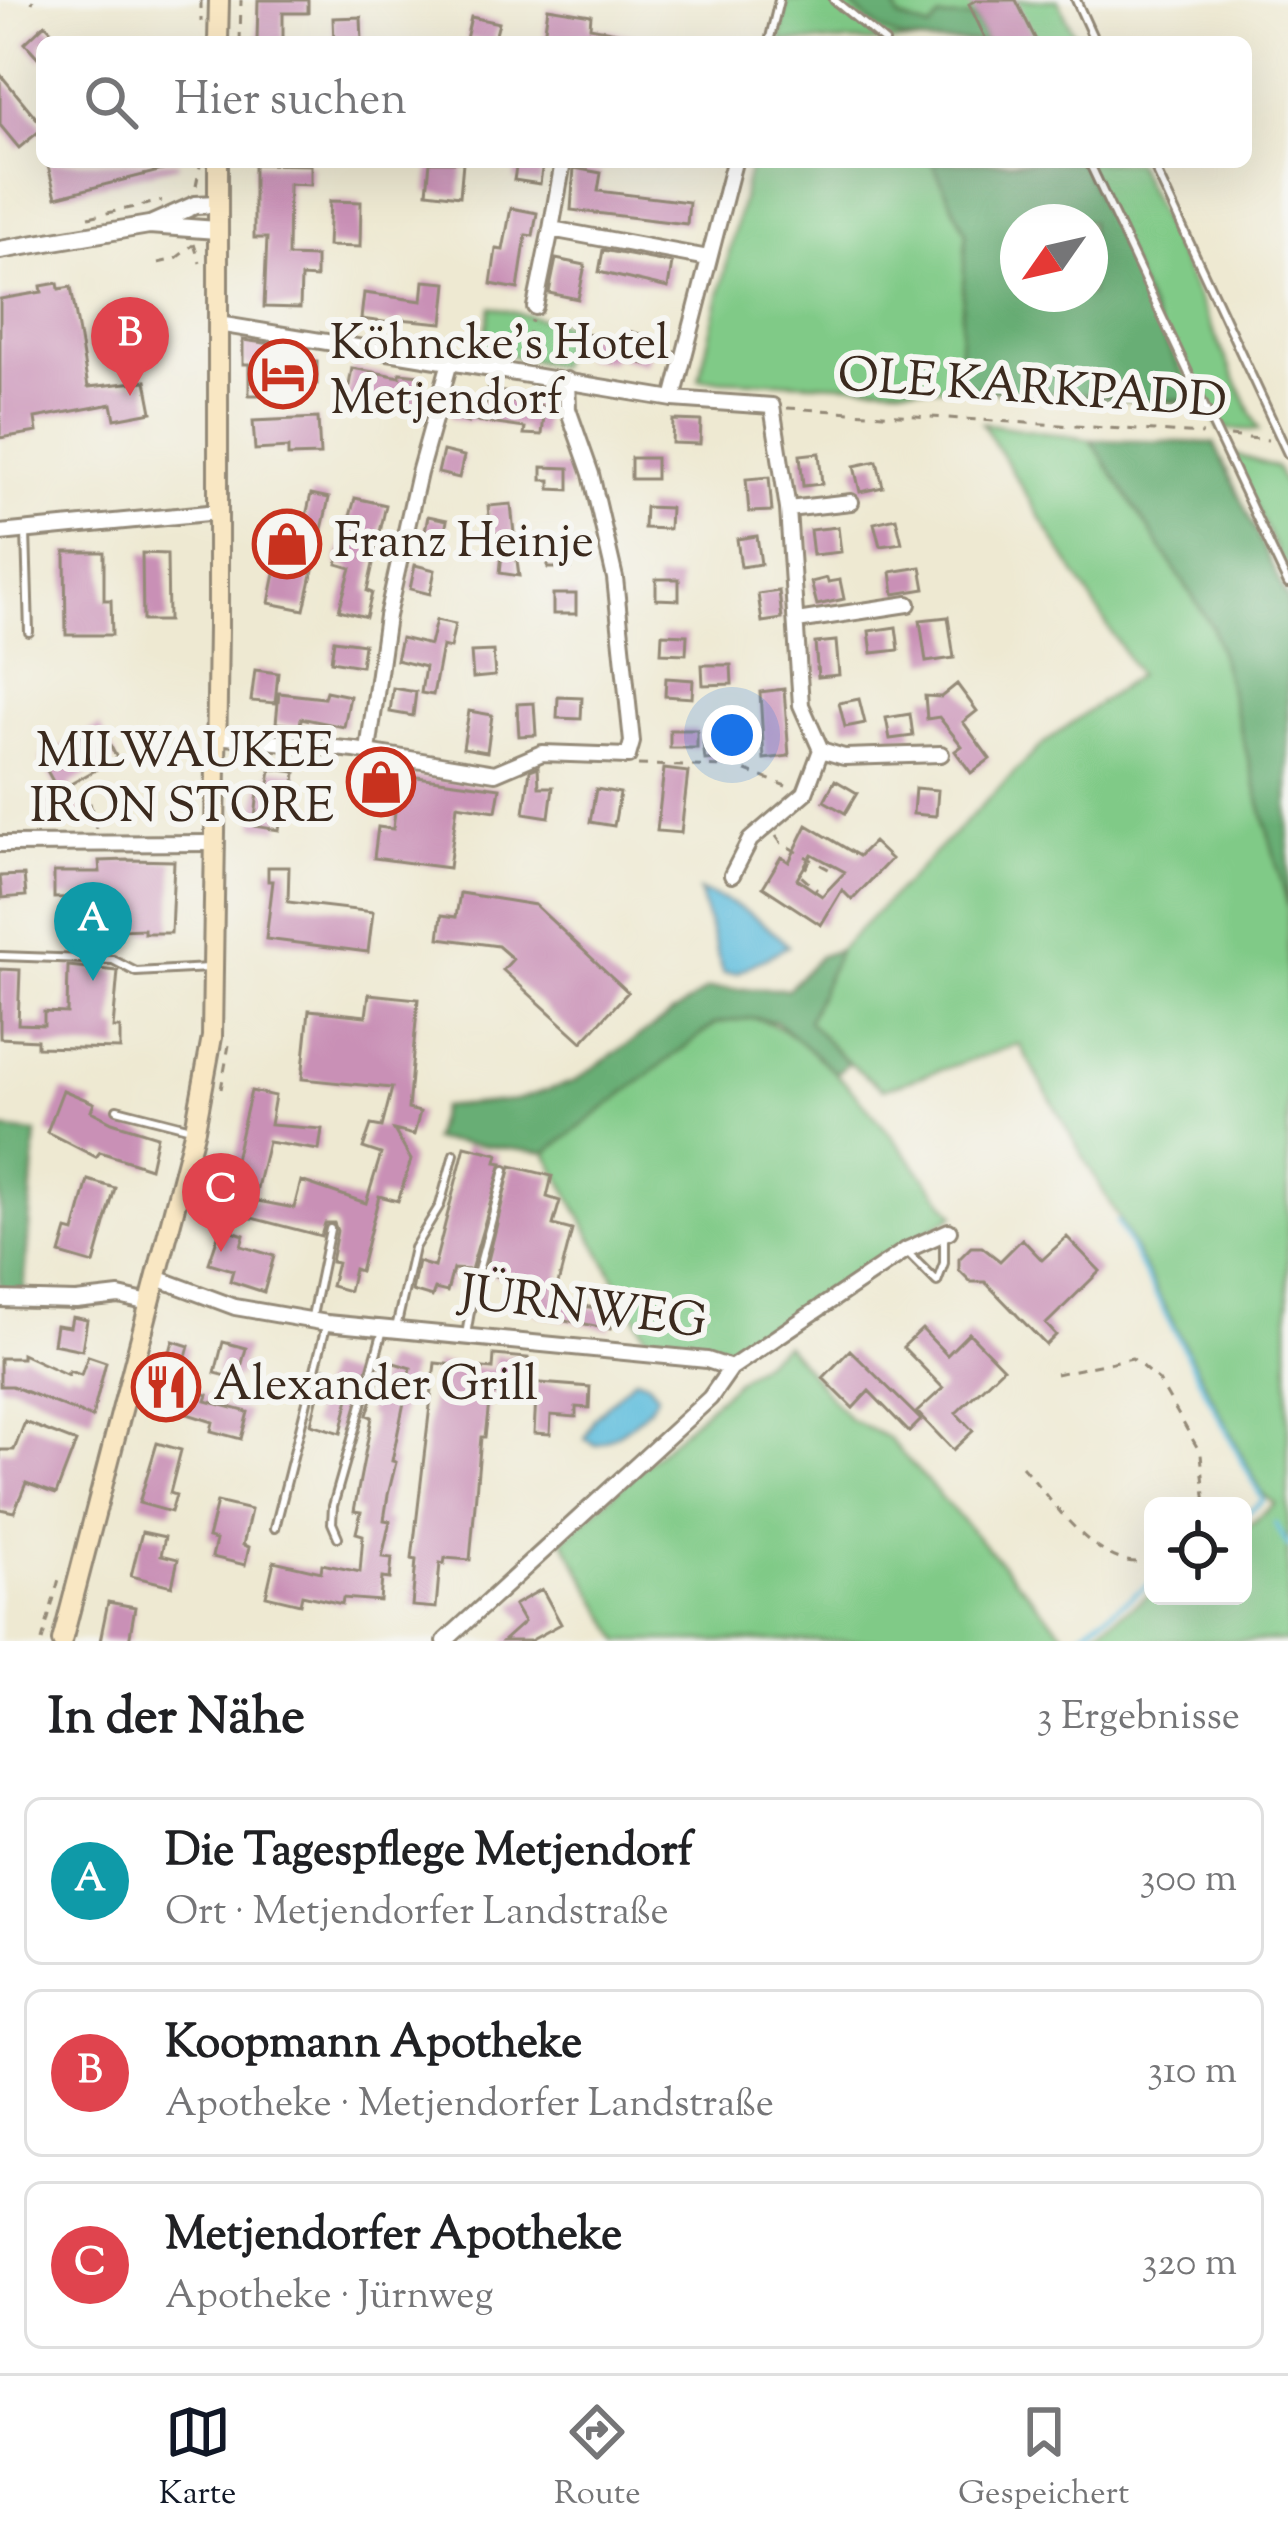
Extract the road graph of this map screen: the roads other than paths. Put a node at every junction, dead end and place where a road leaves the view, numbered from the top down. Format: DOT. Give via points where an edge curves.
graph roads {
  1 [pos="219,0"];
  2 [pos="778,0"];
  3 [pos="834,0"];
  4 [pos="1076,0"];
  5 [pos="218,36"];
  6 [pos="771,36"];
  7 [pos="878,36"];
  8 [pos="1093,36"];
  9 [pos="218,168"];
  10 [pos="562,168"];
  11 [pos="732,168"];
  12 [pos="1092,168"];
  13 [pos="1155,168"];
  14 [pos="217,204"];
  15 [pos="149,225"];
  16 [pos="551,229"];
  17 [pos="218,230"];
  18 [pos="0,250"];
  19 [pos="708,258"];
  20 [pos="535,307"];
  21 [pos="218,324"];
  22 [pos="450,362"];
  23 [pos="567,380"];
  24 [pos="673,399"];
  25 [pos="1288,454"];
  26 [pos="850,502"];
  27 [pos="788,508"];
  28 [pos="218,512"];
  29 [pos="26,532"];
  30 [pos="0,533"];
  31 [pos="1288,584"];
  32 [pos="908,604"];
  33 [pos="797,621"];
  34 [pos="29,632"];
  35 [pos="216,736"];
  36 [pos="821,750"];
  37 [pos="368,752"];
  38 [pos="941,754"];
  39 [pos="215,843"];
  40 [pos="0,844"];
  41 [pos="732,875"];
  42 [pos="0,956"];
  43 [pos="214,968"];
  44 [pos="117,1109"];
  45 [pos="195,1130"];
  46 [pos="454,1154"];
  47 [pos="505,1170"];
  48 [pos="330,1229"];
  49 [pos="946,1232"];
  50 [pos="906,1250"];
  51 [pos="157,1278"];
  52 [pos="0,1298"];
  53 [pos="149,1304"];
  54 [pos="319,1321"];
  55 [pos="390,1327"];
  56 [pos="466,1335"];
  57 [pos="731,1367"];
  58 [pos="275,1528"];
  59 [pos="338,1538"];
  60 [pos="62,1641"];
  61 [pos="445,1641"];
  1 -- 5 [label="main road"];
  2 -- 6 [label="lane"];
  3 -- 7 [label="lane"];
  4 -- 8 [label="lane"];
  9 -- 14 [label="main road"];
  10 -- 16 [label="street"];
  11 -- 19 [label="street"];
  12 -- 31 [label="lane"];
  13 -- 25 [label="lane"];
  14 -- 15 [label="street"];
  14 -- 17 [label="main road"];
  15 -- 17 [label="street"];
  15 -- 18 [label="street"];
  16 -- 19 [label="street"];
  16 -- 20 [label="street"];
  17 -- 21 [label="main road"];
  19 -- 24 [label="street"];
  21 -- 22 [label="street"];
  21 -- 28 [label="main road"];
  22 -- 23 [label="street"];
  22 -- 37 [label="street" via="387,616"];
  23 -- 24 [label="street"];
  23 -- 37 [label="street" via="615,578 628,756 542,753 495,773"];
  24 -- 27 [label="street" via="772,406"];
  26 -- 27 [label="street"];
  27 -- 33 [label="street"];
  28 -- 29 [label="street"];
  28 -- 35 [label="main road"];
  29 -- 30 [label="street"];
  29 -- 34 [label="lane"];
  32 -- 33 [label="street"];
  33 -- 36 [label="street" via="801,705"];
  35 -- 37 [label="street"];
  35 -- 39 [label="main road"];
  36 -- 38 [label="street" via="844,757"];
  36 -- 41 [label="street" via="805,794 739,855"];
  39 -- 40 [label="street"];
  39 -- 43 [label="main road"];
  42 -- 43 [label="lane" via="113,960 136,972"];
  43 -- 45 [label="main road" via="212,1037"];
  44 -- 45 [label="lane"];
  45 -- 51 [label="main road"];
  46 -- 55 [label="lane"];
  47 -- 56 [label="lane"];
  48 -- 54 [label="lane"];
  49 -- 50 [label="street, JÜRNWEG"];
  49 -- 50 [label="lane" via="938,1282"];
  50 -- 57 [label="street, JÜRNWEG"];
  51 -- 53 [label="main road"];
  51 -- 54 [label="street, JÜRNWEG" via="235,1307"];
  52 -- 53 [label="street" via="119,1296"];
  53 -- 60 [label="main road"];
  54 -- 55 [label="street, JÜRNWEG"];
  54 -- 58 [label="lane"];
  55 -- 56 [label="street, JÜRNWEG"];
  55 -- 59 [label="lane" via="333,1506"];
  56 -- 57 [label="street, JÜRNWEG"];
  57 -- 61 [label="street" via="710,1398"];
}
